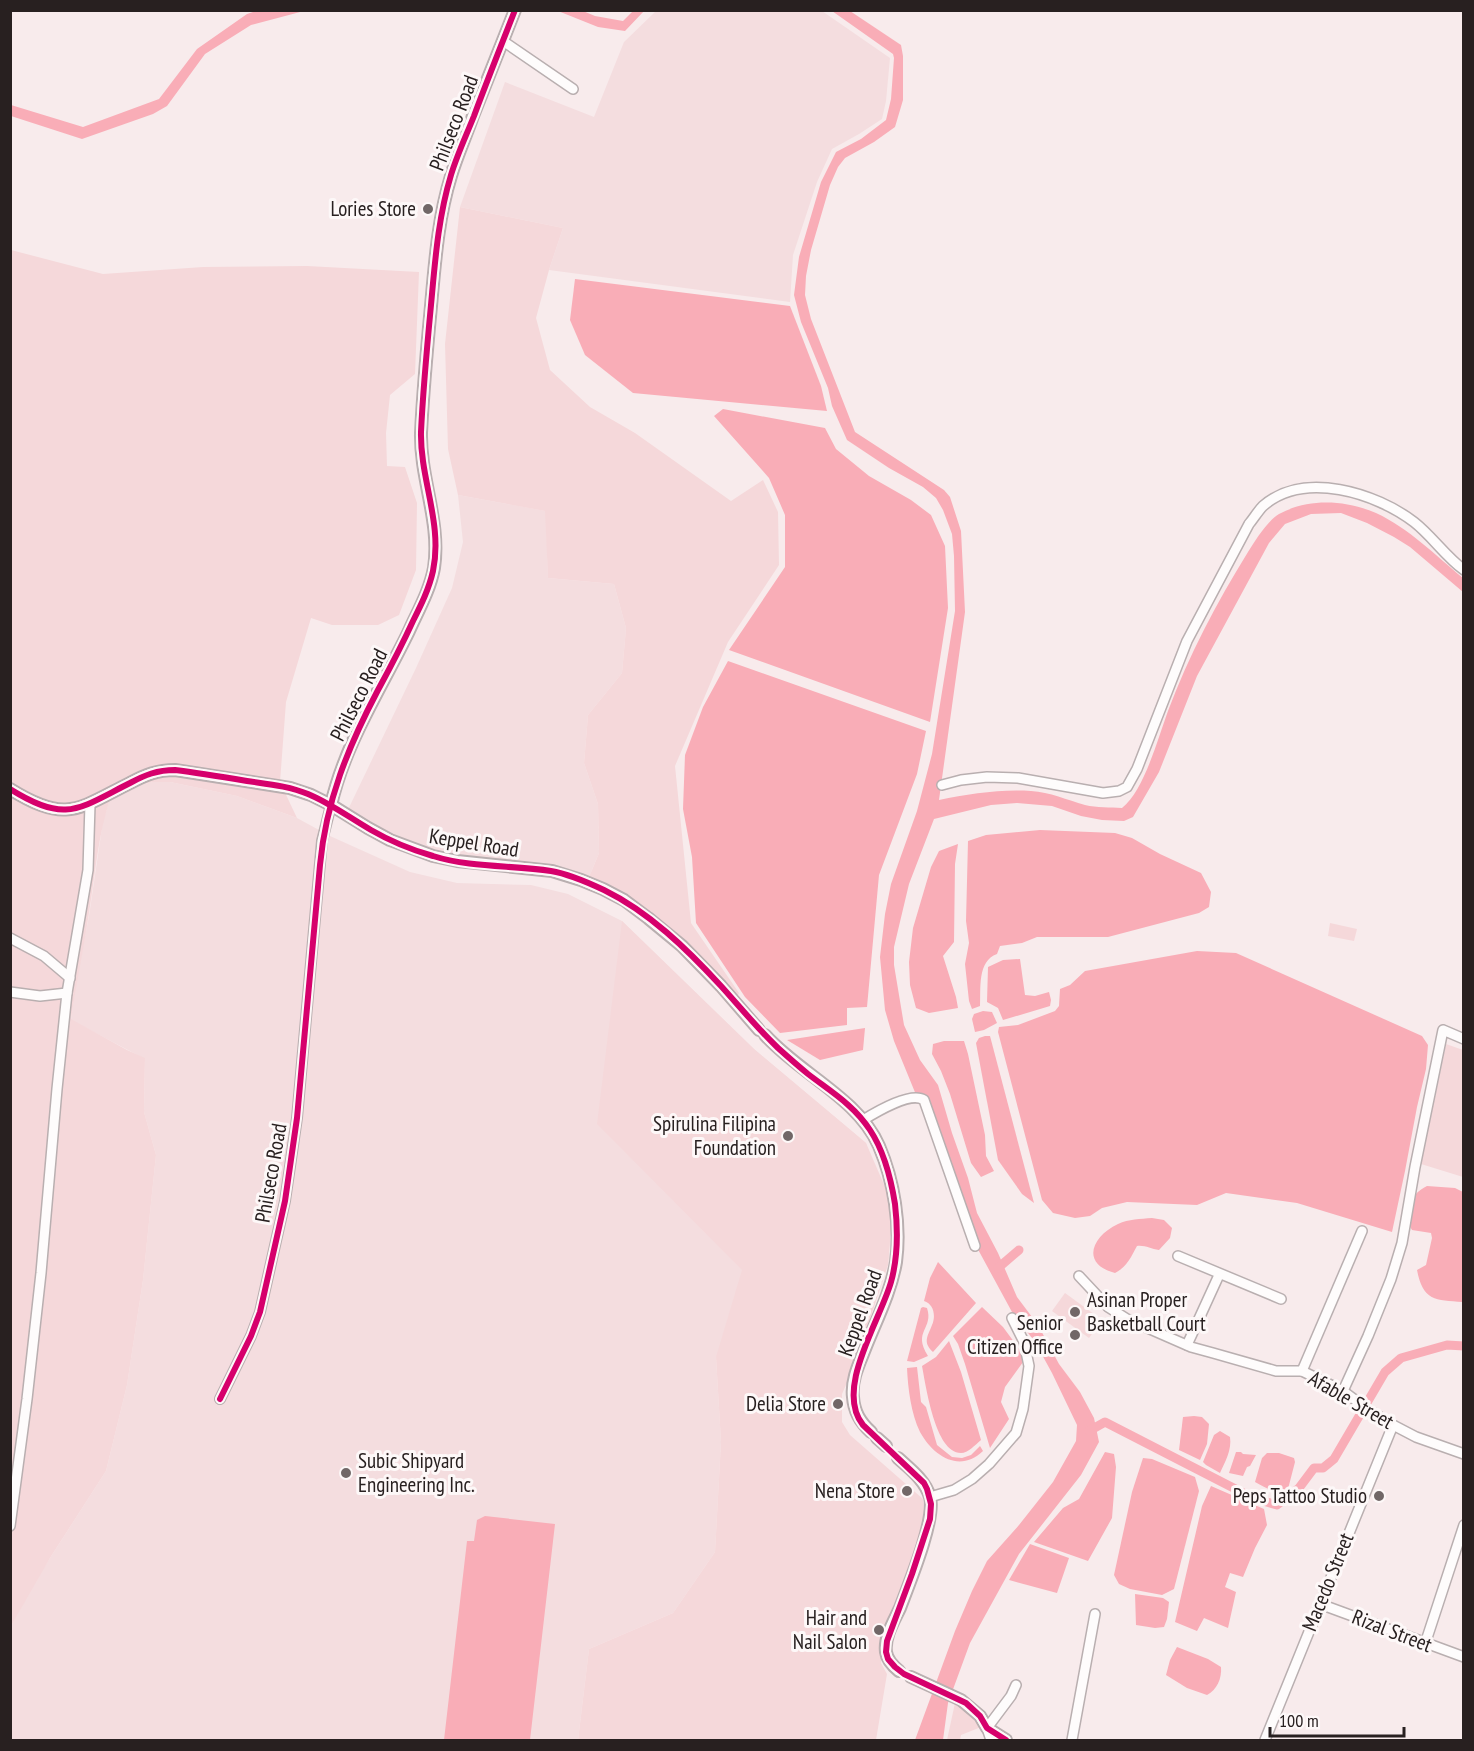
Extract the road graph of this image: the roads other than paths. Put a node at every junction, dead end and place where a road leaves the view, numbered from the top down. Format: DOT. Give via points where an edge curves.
graph roads {
  1 [pos="515,10"];
  2 [pos="503,41"];
  3 [pos="573,89"];
  4 [pos="1464,570"];
  5 [pos="942,784"];
  6 [pos="10,789"];
  7 [pos="90,804"];
  8 [pos="331,805"];
  9 [pos="10,938"];
  10 [pos="70,978"];
  11 [pos="10,992"];
  12 [pos="67,993"];
  13 [pos="1464,1039"];
  14 [pos="863,1120"];
  15 [pos="1362,1231"];
  16 [pos="975,1246"];
  17 [pos="1178,1256"];
  18 [pos="1220,1275"];
  19 [pos="1079,1276"];
  20 [pos="1281,1299"];
  21 [pos="1012,1318"];
  22 [pos="1187,1345"];
  23 [pos="1302,1371"];
  24 [pos="1343,1391"];
  25 [pos="220,1399"];
  26 [pos="1393,1425"];
  27 [pos="1464,1454"];
  28 [pos="930,1497"];
  29 [pos="1464,1525"];
  30 [pos="10,1526"];
  31 [pos="1320,1604"];
  32 [pos="1095,1614"];
  33 [pos="1425,1644"];
  34 [pos="1464,1657"];
  35 [pos="1016,1685"];
  36 [pos="987,1728"];
  37 [pos="991,1740"];
  38 [pos="1006,1740"];
  39 [pos="1072,1740"];
  40 [pos="1265,1740"];
  1 -- 2 [label="street, Philseco Road"];
  2 -- 3 [label="street"];
  2 -- 8 [label="street, Philseco Road" via="451,175 438,235 421,434 423,469 436,529 434,569 422,603 347,754"];
  4 -- 5 [label="street" via="1416,524 1374,500 1323,487 1285,494 1261,508 1186,641 1127,787 1103,793 1000,777"];
  6 -- 7 [label="street, Keppel Road" via="52,808 65,810"];
  7 -- 8 [label="street, Keppel Road" via="148,774 167,770 282,786"];
  7 -- 10 [label="street" via="88,870"];
  8 -- 14 [label="street, Keppel Road" via="384,837 433,856 552,871 624,900 687,951 762,1032"];
  8 -- 25 [label="street, Philseco Road" via="322,841 297,1118 285,1200 260,1312"];
  9 -- 10 [label="street" via="44,956"];
  10 -- 12 [label="street"];
  11 -- 12 [label="street" via="40,996"];
  12 -- 30 [label="street" via="40,1285"];
  13 -- 24 [label="street" via="1443,1030 1402,1243 1391,1279"];
  14 -- 16 [label="street" via="887,1106 915,1097 924,1100"];
  14 -- 28 [label="street, Keppel Road" via="886,1165 897,1234 890,1285 858,1366 854,1404 863,1425 924,1483"];
  15 -- 23 [label="street"];
  17 -- 18 [label="street"];
  18 -- 20 [label="street"];
  18 -- 22 [label="street"];
  19 -- 22 [label="street, Afable Street" via="1116,1313"];
  21 -- 28 [label="street" via="1029,1366 1016,1433 972,1479 954,1490"];
  22 -- 23 [label="street, Afable Street" via="1276,1371"];
  23 -- 24 [label="street, Afable Street"];
  24 -- 26 [label="street, Afable Street"];
  26 -- 27 [label="street, Afable Street"];
  26 -- 31 [label="street, Macedo Street"];
  28 -- 36 [label="street" via="930,1519 886,1647 888,1659 905,1674 971,1707"];
  29 -- 33 [label="street"];
  31 -- 33 [label="street, Rizal Street"];
  31 -- 40 [label="street, Macedo Street"];
  32 -- 39 [label="street"];
  33 -- 34 [label="street, Rizal Street"];
  35 -- 36 [label="street"];
  36 -- 37 [label="street"];
  36 -- 38 [label="street"];
}
